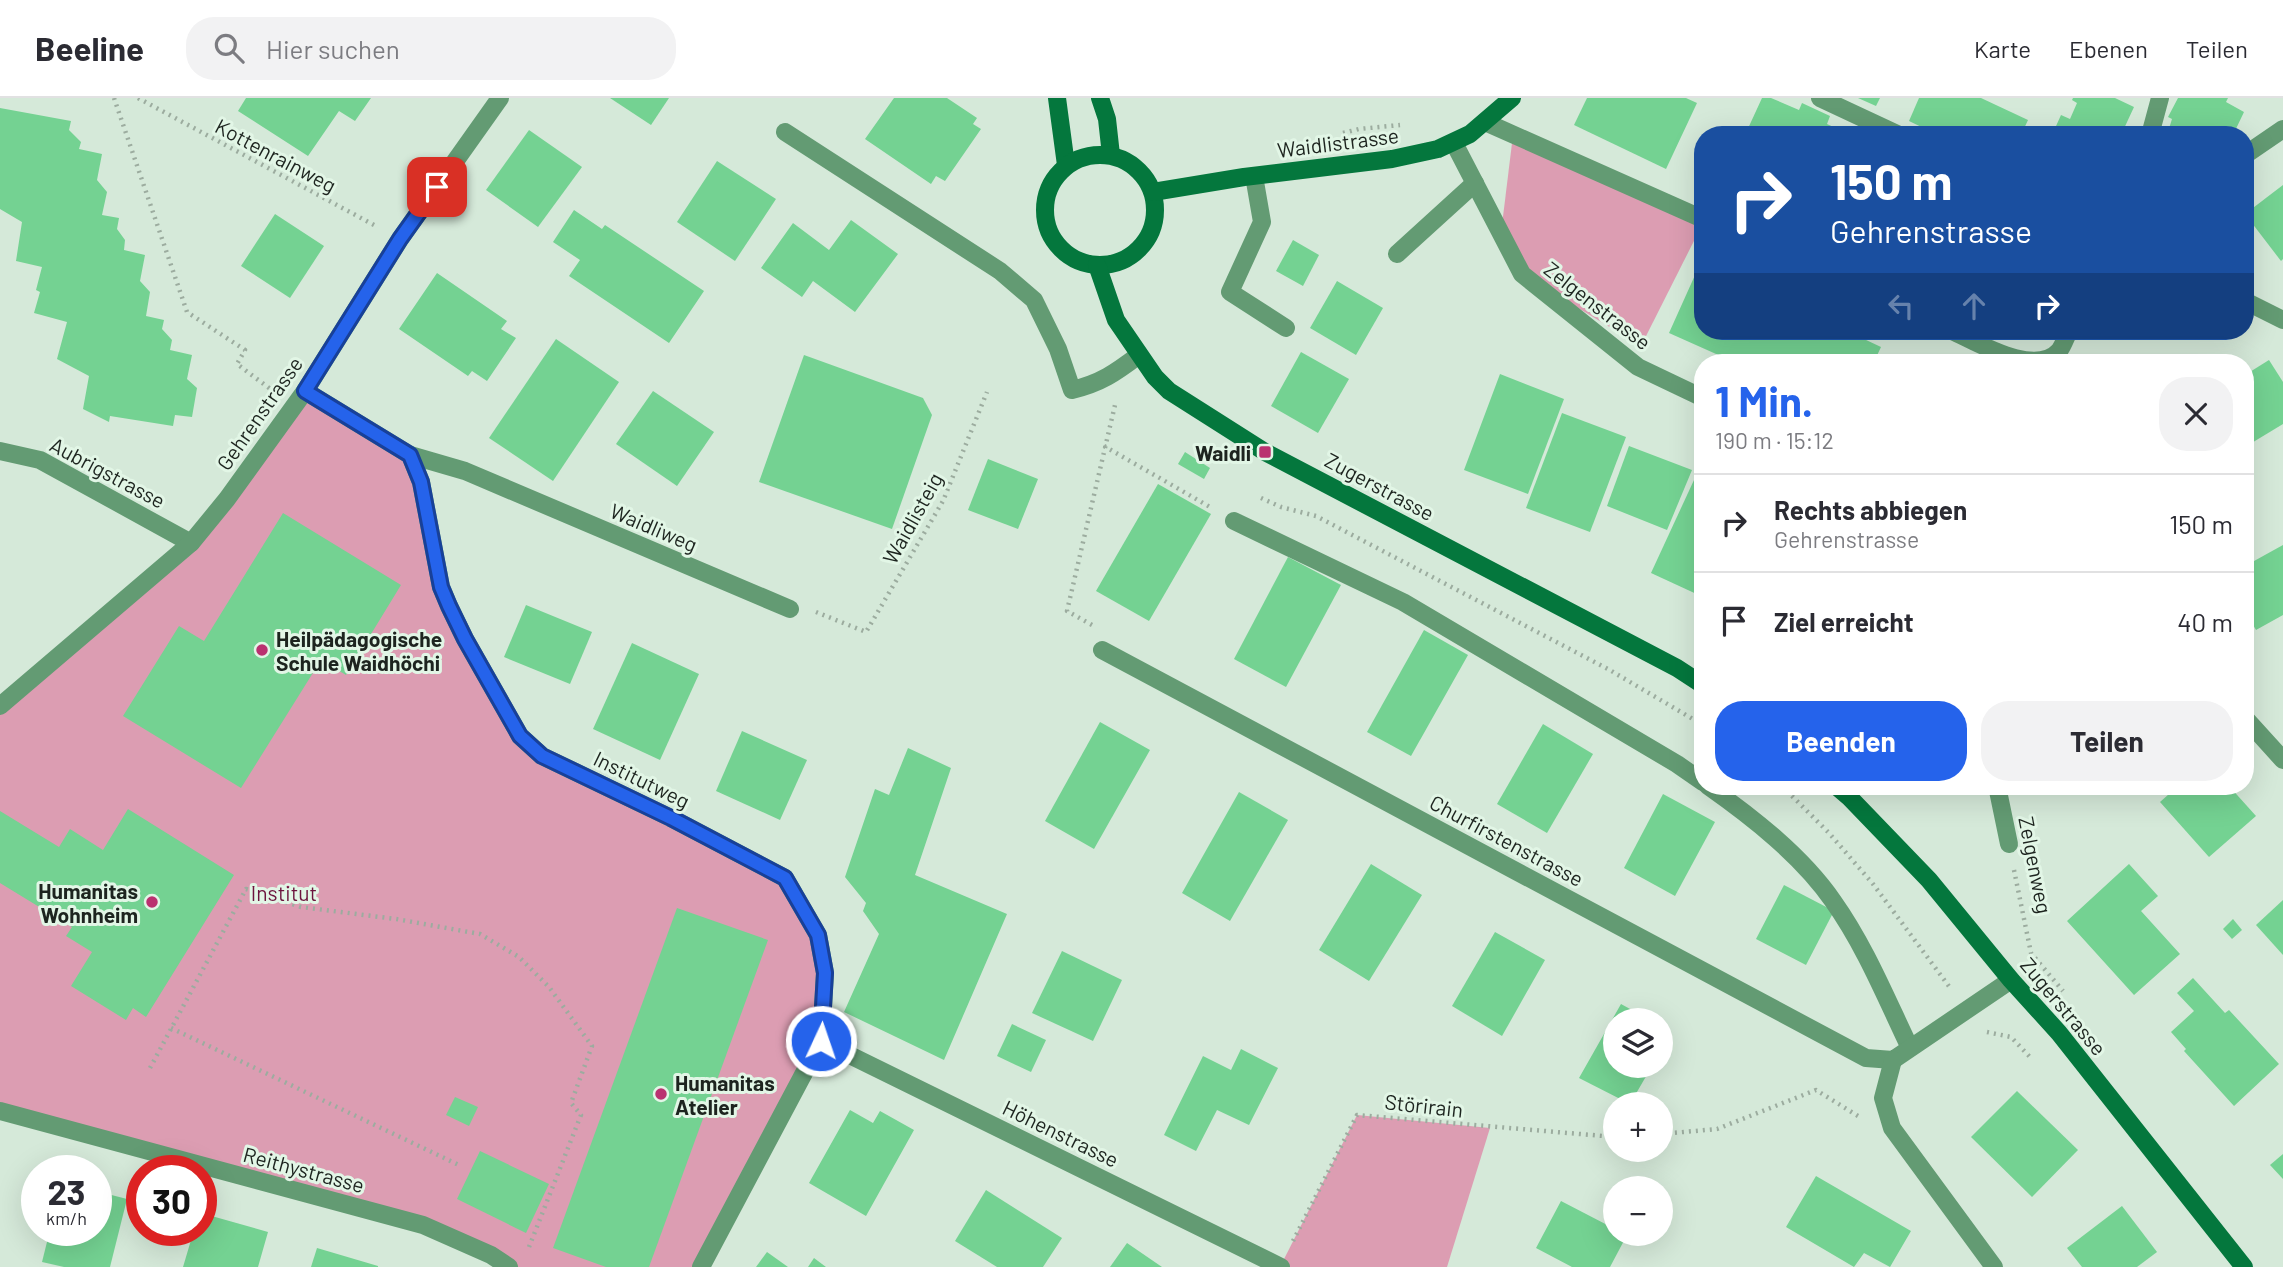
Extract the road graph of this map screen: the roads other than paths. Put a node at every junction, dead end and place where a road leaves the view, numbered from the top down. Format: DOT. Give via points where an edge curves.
graph roads {
  1 [pos="500,98"];
  2 [pos="1057,98"];
  3 [pos="1100,98"];
  4 [pos="1512,98"];
  5 [pos="1820,98"];
  6 [pos="2160,98"];
  7 [pos="1485,122"];
  8 [pos="1880,126"];
  9 [pos="2152,126"];
  10 [pos="2283,129"];
  11 [pos="785,132"];
  12 [pos="1454,143"];
  13 [pos="2254,149"];
  14 [pos="1111,155"];
  15 [pos="1066,165"];
  16 [pos="1254,176"];
  17 [pos="1475,183"];
  18 [pos="1153,192"];
  19 [pos="1694,215"];
  20 [pos="1397,254"];
  21 [pos="1097,265"];
  22 [pos="2254,306"];
  23 [pos="2283,320"];
  24 [pos="1286,328"];
  25 [pos="1972,340"];
  26 [pos="2064,340"];
  27 [pos="2004,354"];
  28 [pos="2053,354"];
  29 [pos="1139,355"];
  30 [pos="305,391"];
  31 [pos="1694,394"];
  32 [pos="0,451"];
  33 [pos="410,455"];
  34 [pos="1234,521"];
  35 [pos="191,543"];
  36 [pos="790,609"];
  37 [pos="1102,650"];
  38 [pos="1694,679"];
  39 [pos="0,706"];
  40 [pos="2254,728"];
  41 [pos="2283,760"];
  42 [pos="1694,776"];
  43 [pos="1719,795"];
  44 [pos="1846,795"];
  45 [pos="1999,795"];
  46 [pos="2009,844"];
  47 [pos="2011,980"];
  48 [pos="821,1041"];
  49 [pos="1910,1048"];
  50 [pos="1893,1060"];
  51 [pos="0,1111"];
  52 [pos="509,1267"];
  53 [pos="701,1267"];
  54 [pos="1281,1267"];
  55 [pos="1994,1267"];
  56 [pos="2244,1267"];
  1 -- 30 [label="street, Gehrenstrasse" via="400,239"];
  2 -- 15 [label="main road"];
  3 -- 14 [label="main road"];
  4 -- 7 [label="main road, Waidlistrasse"];
  5 -- 8 [label="street"];
  6 -- 9 [label="street"];
  7 -- 12 [label="main road, Waidlistrasse"];
  7 -- 19 [label="street"];
  10 -- 13 [label="street"];
  11 -- 29 [label="street" via="1000,271 1034,300 1072,390 1109,377"];
  12 -- 16 [label="main road, Waidlistrasse" via="1392,159"];
  12 -- 17 [label="street, Zelgenstrasse"];
  14 -- 15 [label="main road" via="1095,154"];
  14 -- 18 [label="main road" via="1137,167"];
  15 -- 21 [label="main road" via="1047,192 1046,226 1065,254"];
  16 -- 18 [label="main road, Waidlistrasse"];
  16 -- 24 [label="street" via="1262,222 1230,292"];
  17 -- 20 [label="street"];
  17 -- 31 [label="street, Zelgenstrasse" via="1522,274 1638,367"];
  18 -- 21 [label="main road" via="1154,222 1144,243 1127,258"];
  21 -- 29 [label="main road, Zugerstrasse" via="1116,320"];
  22 -- 23 [label="street"];
  25 -- 27 [label="street"];
  26 -- 28 [label="street"];
  29 -- 38 [label="main road, Zugerstrasse" via="1169,391 1265,452"];
  30 -- 33 [label="street"];
  30 -- 35 [label="street, Gehrenstrasse"];
  32 -- 35 [label="street, Aubrigstrasse" via="40,460"];
  33 -- 36 [label="street, Waidliweg" via="465,471"];
  33 -- 48 [label="street, Institutweg" via="421,482 441,587 520,736 542,756 785,878 818,935 825,973"];
  34 -- 42 [label="street" via="1403,602"];
  35 -- 39 [label="street, Gehrenstrasse"];
  37 -- 50 [label="street, Churfirstenstrasse" via="1866,1058"];
  40 -- 41 [label="street"];
  43 -- 49 [label="street" via="1786,848 1833,900 1872,967"];
  44 -- 47 [label="main road, Zugerstrasse" via="1929,880"];
  45 -- 46 [label="street, Zelgenweg"];
  47 -- 49 [label="street"];
  47 -- 56 [label="main road, Zugerstrasse" via="2059,1033"];
  48 -- 53 [label="street, Institutweg"];
  48 -- 54 [label="street, Höhenstrasse"];
  49 -- 50 [label="street"];
  50 -- 55 [label="street" via="1883,1098 1892,1128"];
  51 -- 52 [label="street, Reithystrasse" via="423,1225"];
}
